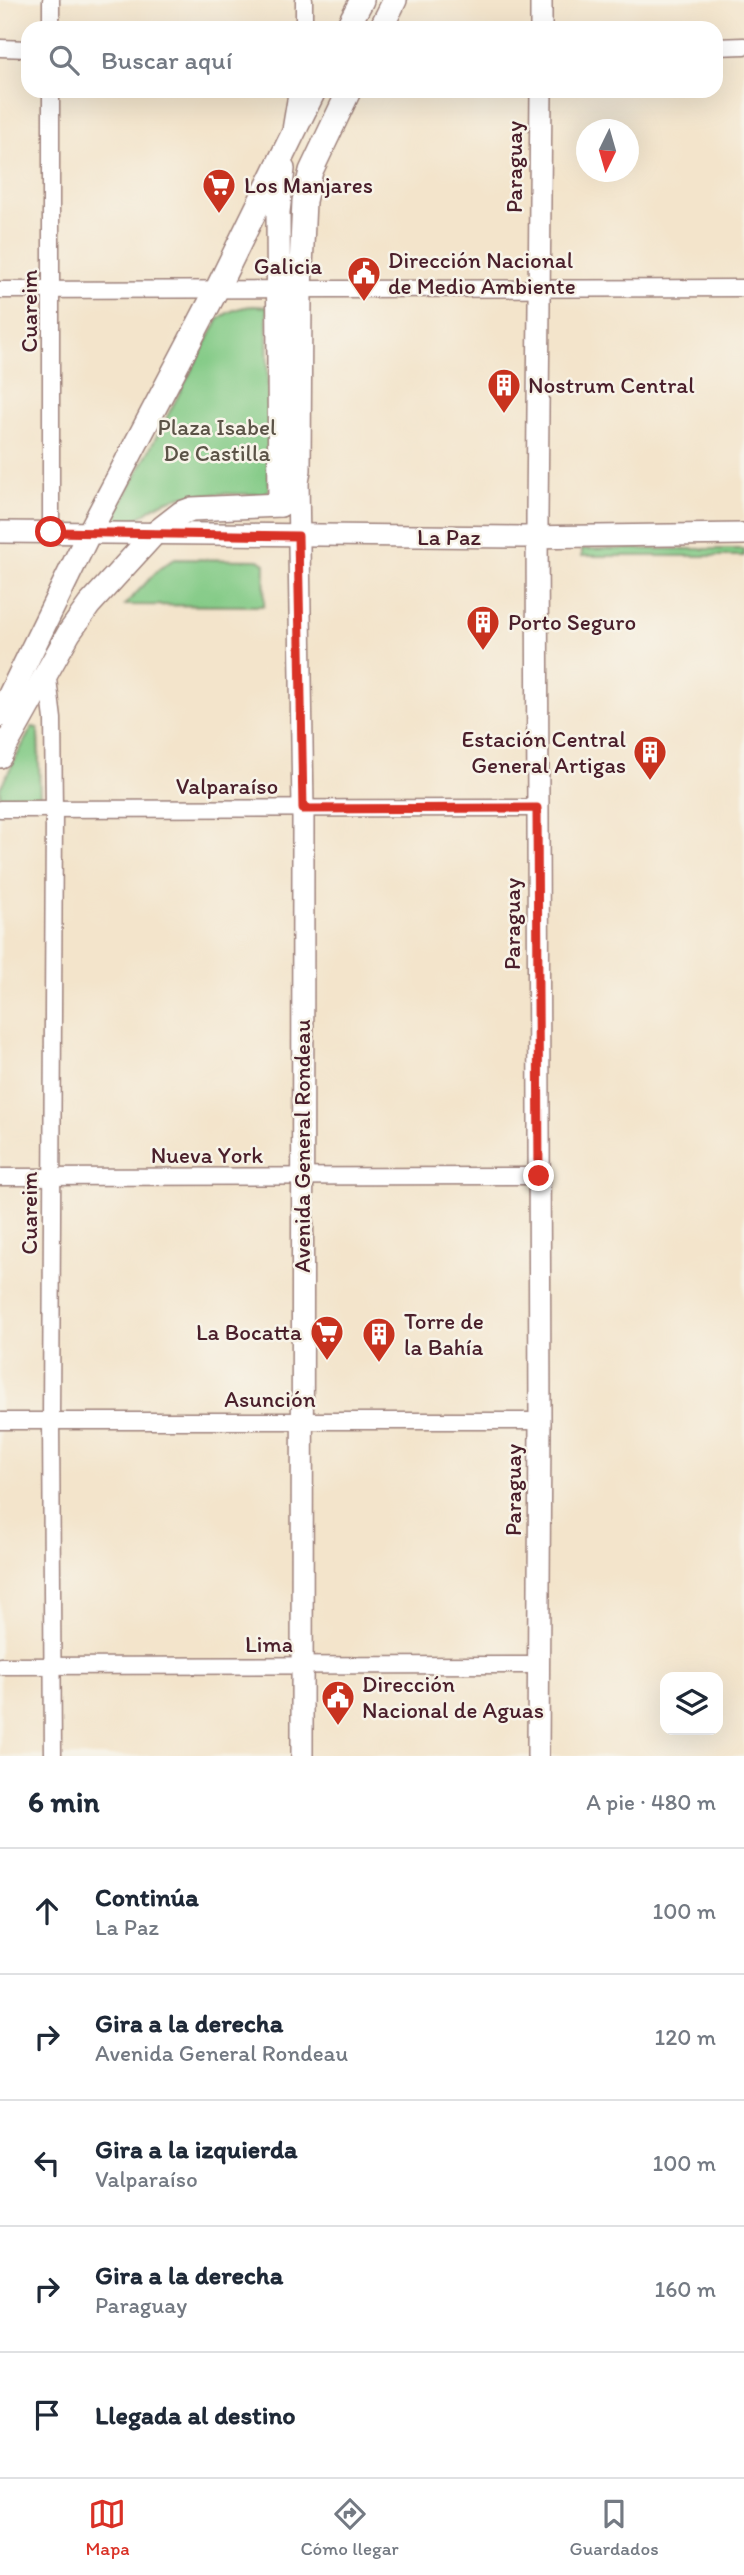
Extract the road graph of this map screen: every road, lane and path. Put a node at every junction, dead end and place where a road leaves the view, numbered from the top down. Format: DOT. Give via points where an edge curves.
graph roads {
  1 [pos="51,0"];
  2 [pos="304,0"];
  3 [pos="362,0"];
  4 [pos="395,0"];
  5 [pos="541,0"];
  6 [pos="51,21"];
  7 [pos="304,21"];
  8 [pos="351,21"];
  9 [pos="384,21"];
  10 [pos="541,21"];
  11 [pos="744,46"];
  12 [pos="723,47"];
  13 [pos="0,48"];
  14 [pos="21,49"];
  15 [pos="51,98"];
  16 [pos="296,98"];
  17 [pos="311,98"];
  18 [pos="346,98"];
  19 [pos="541,98"];
  20 [pos="286,150"];
  21 [pos="540,288"];
  22 [pos="744,288"];
  23 [pos="217,289"];
  24 [pos="289,289"];
  25 [pos="0,290"];
  26 [pos="52,290"];
  27 [pos="298,480"];
  28 [pos="280,505"];
  29 [pos="0,532"];
  30 [pos="51,532"];
  31 [pos="89,533"];
  32 [pos="154,534"];
  33 [pos="744,534"];
  34 [pos="298,536"];
  35 [pos="537,537"];
  36 [pos="47,671"];
  37 [pos="0,715"];
  38 [pos="0,756"];
  39 [pos="537,808"];
  40 [pos="0,809"];
  41 [pos="303,809"];
  42 [pos="54,810"];
  43 [pos="539,1176"];
  44 [pos="0,1177"];
  45 [pos="302,1177"];
  46 [pos="52,1178"];
  47 [pos="51,1421"];
  48 [pos="540,1421"];
  49 [pos="0,1422"];
  50 [pos="302,1422"];
  51 [pos="539,1665"];
  52 [pos="0,1666"];
  53 [pos="52,1666"];
  54 [pos="302,1667"];
  55 [pos="53,1756"];
  56 [pos="302,1756"];
  57 [pos="538,1756"];
  1 -- 6 [label="street"];
  2 -- 7 [label="street"];
  3 -- 8 [label="main road"];
  4 -- 9 [label="main road"];
  5 -- 10 [label="street"];
  11 -- 12 [label="street"];
  13 -- 14 [label="street"];
  15 -- 26 [label="street, Cuareim"];
  16 -- 20 [label="street, Avenida General Rondeau"];
  17 -- 20 [label="main road"];
  18 -- 24 [label="main road" via="311,171"];
  19 -- 21 [label="street, Paraguay"];
  20 -- 23 [label="main road"];
  20 -- 24 [label="main road, Avenida General Rondeau" via="278,212"];
  21 -- 22 [label="street, Galicia"];
  21 -- 24 [label="street, Galicia"];
  21 -- 35 [label="street, Paraguay"];
  23 -- 24 [label="street, Galicia"];
  23 -- 26 [label="street, Galicia"];
  23 -- 31 [label="main road"];
  24 -- 27 [label="main road, Avenida General Rondeau"];
  24 -- 28 [label="main road, Avenida General Rondeau"];
  25 -- 26 [label="street, Galicia"];
  26 -- 30 [label="street, Cuareim"];
  27 -- 28 [label="main road" via="290,498"];
  27 -- 34 [label="street, Avenida General Rondeau"];
  28 -- 32 [label="main road" via="192,509"];
  28 -- 34 [label="street, Avenida General Rondeau"];
  29 -- 30 [label="street, La Paz"];
  30 -- 31 [label="street, La Paz"];
  31 -- 32 [label="street, La Paz"];
  31 -- 37 [label="main road"];
  32 -- 34 [label="street, La Paz"];
  32 -- 36 [label="main road" via="89,605"];
  33 -- 35 [label="street, La Paz"];
  34 -- 35 [label="street, La Paz"];
  34 -- 41 [label="street, Avenida General Rondeau"];
  35 -- 39 [label="street, Paraguay"];
  36 -- 38 [label="main road"];
  36 -- 42 [label="street, Cuareim"];
  39 -- 41 [label="street, Valparaíso"];
  39 -- 43 [label="street, Paraguay"];
  40 -- 42 [label="street, Valparaíso"];
  41 -- 42 [label="street, Valparaíso"];
  41 -- 45 [label="street, Avenida General Rondeau"];
  42 -- 46 [label="street, Cuareim"];
  43 -- 45 [label="street, Nueva York"];
  43 -- 48 [label="street, Paraguay"];
  44 -- 46 [label="street, Nueva York"];
  45 -- 46 [label="street, Nueva York"];
  45 -- 50 [label="street, Avenida General Rondeau"];
  46 -- 47 [label="street, Cuareim"];
  47 -- 49 [label="street, Asunción"];
  47 -- 50 [label="street, Asunción"];
  47 -- 53 [label="street, Cuareim"];
  48 -- 50 [label="street, Asunción"];
  48 -- 51 [label="street, Paraguay"];
  50 -- 54 [label="street, Avenida General Rondeau"];
  51 -- 54 [label="street, Lima"];
  51 -- 57 [label="street, Paraguay"];
  52 -- 53 [label="street, Lima"];
  53 -- 54 [label="street, Lima"];
  53 -- 55 [label="street, Cuareim"];
  54 -- 56 [label="street, Avenida General Rondeau"];
}
